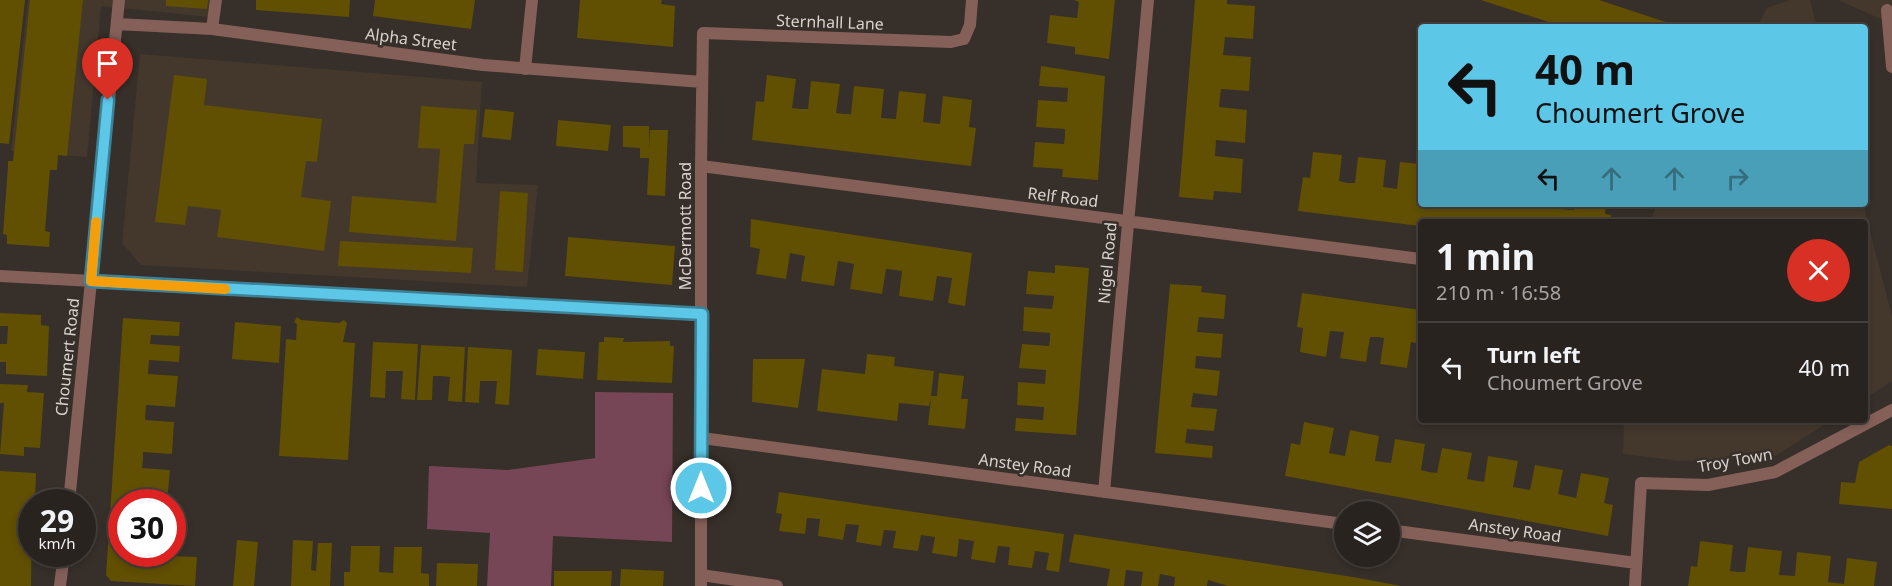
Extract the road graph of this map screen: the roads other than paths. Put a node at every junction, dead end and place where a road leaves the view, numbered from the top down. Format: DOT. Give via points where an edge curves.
graph roads {
  1 [pos="119,0"];
  2 [pos="216,0"];
  3 [pos="532,0"];
  4 [pos="972,0"];
  5 [pos="1148,0"];
  6 [pos="1887,9"];
  7 [pos="117,24"];
  8 [pos="212,29"];
  9 [pos="1892,67"];
  10 [pos="525,69"];
  11 [pos="702,82"];
  12 [pos="701,166"];
  13 [pos="1127,221"];
  14 [pos="1418,260"];
  15 [pos="0,276"];
  16 [pos="91,281"];
  17 [pos="702,314"];
  18 [pos="1892,410"];
  19 [pos="1867,423"];
  20 [pos="1868,423"];
  21 [pos="702,438"];
  22 [pos="70,489"];
  23 [pos="1104,492"];
  24 [pos="1334,523"];
  25 [pos="1400,531"];
  26 [pos="1636,563"];
  27 [pos="62,567"];
  28 [pos="701,581"];
  29 [pos="60,586"];
  30 [pos="777,586"];
  31 [pos="1635,586"];
  1 -- 7 [label="street, Choumert Road"];
  2 -- 8 [label="street"];
  3 -- 10 [label="street"];
  4 -- 11 [label="street, Sternhall Lane" via="970,25 964,39 951,42 704,33"];
  5 -- 13 [label="street, Nigel Road"];
  6 -- 9 [label="street"];
  7 -- 8 [label="street, Alpha Street"];
  7 -- 16 [label="street, Choumert Road"];
  8 -- 10 [label="street, Alpha Street"];
  10 -- 11 [label="street, Alpha Street"];
  11 -- 12 [label="street, McDermott Road"];
  12 -- 13 [label="street, Relf Road"];
  12 -- 17 [label="street, McDermott Road"];
  13 -- 14 [label="street, Relf Road"];
  13 -- 23 [label="street, Nigel Road"];
  15 -- 16 [label="street"];
  16 -- 17 [label="street"];
  16 -- 22 [label="street, Choumert Road"];
  17 -- 21 [label="street, McDermott Road"];
  18 -- 20 [label="street, Troy Town"];
  19 -- 26 [label="street, Troy Town" via="1775,472 1708,485 1641,483"];
  21 -- 23 [label="street, Anstey Road"];
  21 -- 28 [label="street, McDermott Road"];
  23 -- 24 [label="street, Anstey Road"];
  25 -- 26 [label="street, Anstey Road"];
  26 -- 31 [label="street"];
  27 -- 29 [label="street"];
  28 -- 30 [label="street"];
}
